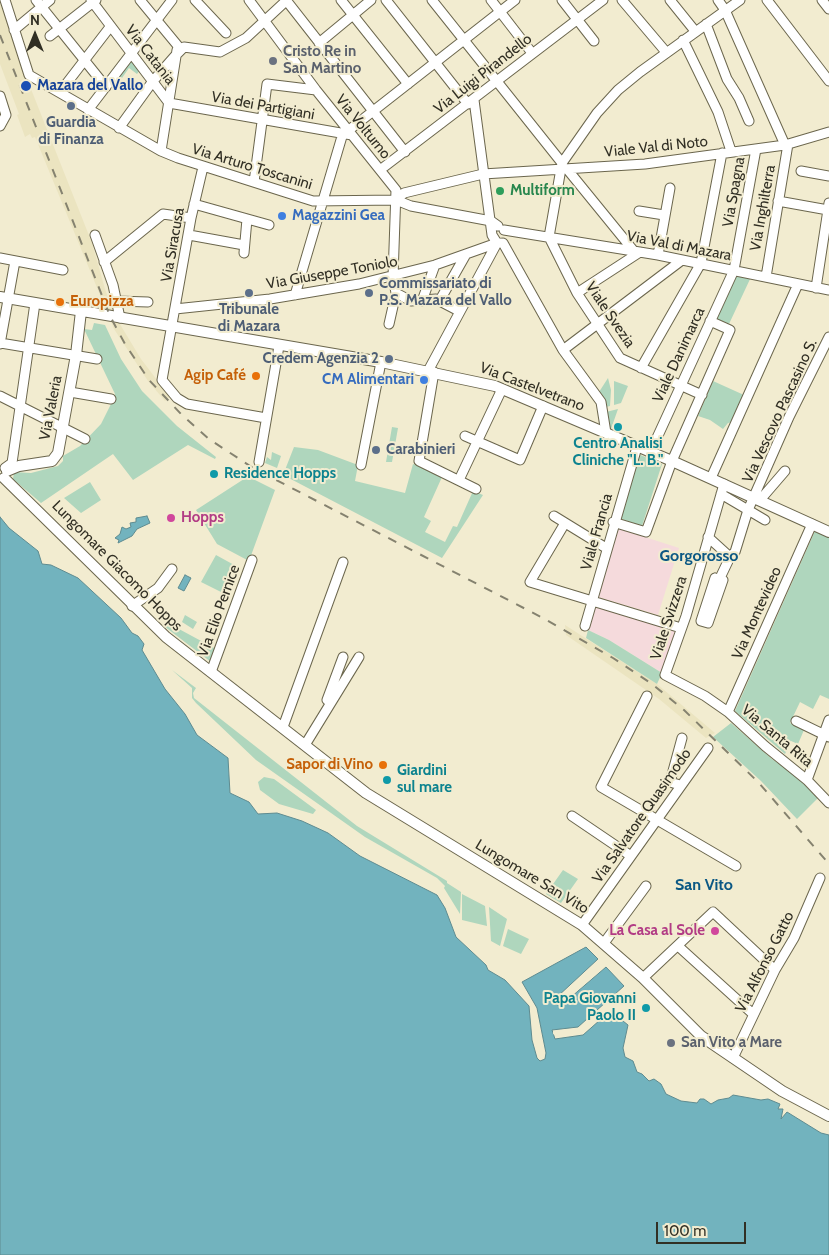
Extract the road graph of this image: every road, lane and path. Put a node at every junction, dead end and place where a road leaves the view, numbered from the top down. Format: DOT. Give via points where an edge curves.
graph roads {
  1 [pos="50,0"];
  2 [pos="140,0"];
  3 [pos="172,0"];
  4 [pos="195,0"];
  5 [pos="249,0"];
  6 [pos="286,0"];
  7 [pos="341,0"];
  8 [pos="372,0"];
  9 [pos="386,0"];
  10 [pos="432,0"];
  11 [pos="491,0"];
  12 [pos="515,0"];
  13 [pos="562,0"];
  14 [pos="603,0"];
  15 [pos="622,0"];
  16 [pos="670,0"];
  17 [pos="718,0"];
  18 [pos="740,0"];
  19 [pos="766,0"];
  20 [pos="822,0"];
  21 [pos="93,1"];
  22 [pos="6,3"];
  23 [pos="39,4"];
  24 [pos="829,9"];
  25 [pos="725,10"];
  26 [pos="500,12"];
  27 [pos="354,16"];
  28 [pos="577,19"];
  29 [pos="157,20"];
  30 [pos="265,20"];
  31 [pos="706,24"];
  32 [pos="110,27"];
  33 [pos="59,29"];
  34 [pos="14,30"];
  35 [pos="695,31"];
  36 [pos="226,33"];
  37 [pos="50,36"];
  38 [pos="246,38"];
  39 [pos="464,40"];
  40 [pos="683,40"];
  41 [pos="594,41"];
  42 [pos="319,43"];
  43 [pos="179,51"];
  44 [pos="132,52"];
  45 [pos="220,52"];
  46 [pos="666,52"];
  47 [pos="532,53"];
  48 [pos="84,60"];
  49 [pos="435,63"];
  50 [pos="153,80"];
  51 [pos="829,81"];
  52 [pos="497,82"];
  53 [pos="408,84"];
  54 [pos="106,87"];
  55 [pos="316,90"];
  56 [pos="60,92"];
  57 [pos="1,101"];
  58 [pos="471,102"];
  59 [pos="169,103"];
  60 [pos="88,110"];
  61 [pos="372,111"];
  62 [pos="262,121"];
  63 [pos="749,121"];
  64 [pos="0,126"];
  65 [pos="119,128"];
  66 [pos="829,132"];
  67 [pos="348,133"];
  68 [pos="787,144"];
  69 [pos="756,149"];
  70 [pos="161,151"];
  71 [pos="731,151"];
  72 [pos="405,152"];
  73 [pos="722,153"];
  74 [pos="204,167"];
  75 [pos="563,167"];
  76 [pos="380,170"];
  77 [pos="801,171"];
  78 [pos="483,174"];
  79 [pos="829,176"];
  80 [pos="254,182"];
  81 [pos="670,188"];
  82 [pos="396,200"];
  83 [pos="778,200"];
  84 [pos="322,201"];
  85 [pos="194,204"];
  86 [pos="828,207"];
  87 [pos="639,211"];
  88 [pos="664,215"];
  89 [pos="191,218"];
  90 [pos="247,219"];
  91 [pos="269,225"];
  92 [pos="496,226"];
  93 [pos="521,234"];
  94 [pos="95,235"];
  95 [pos="189,235"];
  96 [pos="549,237"];
  97 [pos="498,244"];
  98 [pos="637,251"];
  99 [pos="658,255"];
  100 [pos="465,256"];
  101 [pos="0,258"];
  102 [pos="15,260"];
  103 [pos="682,260"];
  104 [pos="104,262"];
  105 [pos="701,263"];
  106 [pos="435,265"];
  107 [pos="63,270"];
  108 [pos="734,270"];
  109 [pos="766,276"];
  110 [pos="393,277"];
  111 [pos="798,284"];
  112 [pos="816,288"];
  113 [pos="829,290"];
  114 [pos="396,293"];
  115 [pos="577,294"];
  116 [pos="295,295"];
  117 [pos="4,298"];
  118 [pos="440,300"];
  119 [pos="117,301"];
  120 [pos="422,301"];
  121 [pos="148,302"];
  122 [pos="35,303"];
  123 [pos="176,310"];
  124 [pos="459,311"];
  125 [pos="82,312"];
  126 [pos="118,318"];
  127 [pos="710,321"];
  128 [pos="596,323"];
  129 [pos="390,324"];
  130 [pos="172,328"];
  131 [pos="829,337"];
  132 [pos="0,343"];
  133 [pos="279,346"];
  134 [pos="28,349"];
  135 [pos="563,350"];
  136 [pos="76,355"];
  137 [pos="97,359"];
  138 [pos="381,362"];
  139 [pos="641,368"];
  140 [pos="431,372"];
  141 [pos="679,386"];
  142 [pos="502,389"];
  143 [pos="70,392"];
  144 [pos="702,395"];
  145 [pos="0,396"];
  146 [pos="111,399"];
  147 [pos="21,406"];
  148 [pos="543,406"];
  149 [pos="266,418"];
  150 [pos="63,427"];
  151 [pos="606,433"];
  152 [pos="464,436"];
  153 [pos="85,439"];
  154 [pos="477,442"];
  155 [pos="637,447"];
  156 [pos="650,453"];
  157 [pos="672,460"];
  158 [pos="259,462"];
  159 [pos="361,465"];
  160 [pos="785,471"];
  161 [pos="3,473"];
  162 [pos="711,478"];
  163 [pos="459,480"];
  164 [pos="476,489"];
  165 [pos="723,489"];
  166 [pos="758,499"];
  167 [pos="748,510"];
  168 [pos="554,516"];
  169 [pos="765,520"];
  170 [pos="613,522"];
  171 [pos="565,523"];
  172 [pos="812,524"];
  173 [pos="829,532"];
  174 [pos="708,538"];
  175 [pos="606,548"];
  176 [pos="730,557"];
  177 [pos="252,560"];
  178 [pos="343,562"];
  179 [pos="172,569"];
  180 [pos="592,601"];
  181 [pos="132,606"];
  182 [pos="686,616"];
  183 [pos="585,626"];
  184 [pos="681,628"];
  185 [pos="343,657"];
  186 [pos="359,657"];
  187 [pos="211,672"];
  188 [pos="665,675"];
  189 [pos="647,696"];
  190 [pos="728,712"];
  191 [pos="321,717"];
  192 [pos="829,720"];
  193 [pos="796,721"];
  194 [pos="283,727"];
  195 [pos="826,736"];
  196 [pos="682,738"];
  197 [pos="305,745"];
  198 [pos="708,748"];
  199 [pos="807,780"];
  200 [pos="680,785"];
  201 [pos="829,803"];
  202 [pos="572,816"];
  203 [pos="656,820"];
  204 [pos="632,856"];
  205 [pos="736,866"];
  206 [pos="820,878"];
  207 [pos="646,886"];
  208 [pos="582,925"];
  209 [pos="604,943"];
  210 [pos="678,946"];
  211 [pos="775,970"];
  212 [pos="643,978"];
  213 [pos="753,1014"];
  214 [pos="733,1058"];
  215 [pos="829,1116"];
  1 -- 23 [label="street"];
  2 -- 29 [label="street"];
  3 -- 29 [label="street"];
  4 -- 36 [label="street"];
  5 -- 30 [label="street, Via Volturno"];
  6 -- 30 [label="street"];
  6 -- 42 [label="street"];
  7 -- 27 [label="street"];
  8 -- 27 [label="street"];
  9 -- 49 [label="street"];
  10 -- 39 [label="street"];
  11 -- 26 [label="street"];
  12 -- 26 [label="street"];
  13 -- 28 [label="street"];
  14 -- 28 [label="street, Via Luigi Pirandello"];
  15 -- 46 [label="street"];
  16 -- 35 [label="street"];
  17 -- 25 [label="street"];
  18 -- 25 [label="street"];
  19 -- 51 [label="street"];
  20 -- 24 [label="street"];
  21 -- 32 [label="street, Via Catania"];
  21 -- 33 [label="street"];
  22 -- 34 [label="street, Via Arturo Toscanini"];
  23 -- 33 [label="street"];
  23 -- 34 [label="street"];
  25 -- 31 [label="street"];
  25 -- 68 [label="street"];
  26 -- 39 [label="street"];
  26 -- 47 [label="street"];
  27 -- 42 [label="street"];
  27 -- 53 [label="street"];
  28 -- 41 [label="street"];
  28 -- 47 [label="street, Via Luigi Pirandello"];
  29 -- 43 [label="street"];
  29 -- 44 [label="street"];
  30 -- 38 [label="street"];
  30 -- 55 [label="street, Via Volturno"];
  31 -- 35 [label="street"];
  31 -- 63 [label="street" via="727,80"];
  32 -- 44 [label="street, Via Catania"];
  32 -- 48 [label="street"];
  33 -- 37 [label="street"];
  33 -- 48 [label="street"];
  34 -- 56 [label="street, Via Arturo Toscanini" via="29,75"];
  35 -- 40 [label="street"];
  36 -- 38 [label="street"];
  36 -- 45 [label="street"];
  38 -- 45 [label="street"];
  39 -- 49 [label="street"];
  39 -- 52 [label="street"];
  40 -- 46 [label="street"];
  40 -- 71 [label="street" via="718,112"];
  42 -- 61 [label="street"];
  43 -- 45 [label="street"];
  43 -- 50 [label="street"];
  43 -- 59 [label="street"];
  44 -- 50 [label="street, Via Catania"];
  44 -- 54 [label="street"];
  46 -- 75 [label="street" via="618,90 597,112"];
  47 -- 52 [label="street, Via Luigi Pirandello"];
  48 -- 54 [label="street"];
  48 -- 56 [label="street"];
  49 -- 53 [label="street"];
  49 -- 58 [label="street"];
  50 -- 59 [label="street, Via Catania"];
  50 -- 65 [label="street"];
  52 -- 58 [label="street, Via Luigi Pirandello"];
  52 -- 75 [label="street"];
  53 -- 61 [label="street"];
  54 -- 60 [label="street"];
  55 -- 62 [label="street" via="266,84"];
  55 -- 67 [label="street, Via Volturno"];
  56 -- 60 [label="street, Via Arturo Toscanini"];
  57 -- 64 [label="street" via="6,114"];
  58 -- 72 [label="street, Via Luigi Pirandello"];
  58 -- 78 [label="street"];
  59 -- 62 [label="street, Via dei Partigiani"];
  59 -- 70 [label="street"];
  60 -- 65 [label="street, Via Arturo Toscanini"];
  61 -- 67 [label="street"];
  61 -- 72 [label="street"];
  62 -- 67 [label="street, Via dei Partigiani"];
  62 -- 80 [label="street"];
  65 -- 70 [label="street, Via Arturo Toscanini"];
  66 -- 68 [label="street, Viale Val di Noto"];
  67 -- 76 [label="street, Via Volturno"];
  67 -- 84 [label="street"];
  68 -- 69 [label="street, Viale Val di Noto"];
  68 -- 83 [label="street, Via Inghilterra"];
  69 -- 71 [label="street, Viale Val di Noto"];
  69 -- 108 [label="street, Via Spagna"];
  70 -- 74 [label="street, Via Arturo Toscanini"];
  71 -- 73 [label="street, Viale Val di Noto"];
  72 -- 76 [label="street, Via Luigi Pirandello"];
  73 -- 75 [label="street, Viale Val di Noto" via="646,164"];
  73 -- 105 [label="street"];
  74 -- 80 [label="street, Via Arturo Toscanini"];
  74 -- 85 [label="street, Via Siracusa"];
  75 -- 78 [label="street, Viale Val di Noto"];
  75 -- 96 [label="street"];
  75 -- 98 [label="street"];
  76 -- 82 [label="street, Via Volturno" via="396,190"];
  77 -- 79 [label="street"];
  78 -- 82 [label="street, Viale Val di Noto" via="404,193"];
  78 -- 92 [label="street"];
  80 -- 84 [label="street, Via Arturo Toscanini"];
  81 -- 88 [label="street"];
  82 -- 84 [label="street, Via Arturo Toscanini"];
  82 -- 92 [label="street, Via Val di Mazara"];
  82 -- 110 [label="street"];
  83 -- 86 [label="street"];
  83 -- 109 [label="street, Via Inghilterra"];
  84 -- 116 [label="street"];
  85 -- 89 [label="street, Via Siracusa"];
  85 -- 90 [label="street"];
  86 -- 112 [label="street"];
  87 -- 88 [label="street"];
  88 -- 99 [label="street"];
  89 -- 95 [label="street, Via Siracusa"];
  89 -- 104 [label="street" via="163,214"];
  90 -- 91 [label="street"];
  90 -- 95 [label="street" via="244,249"];
  92 -- 93 [label="street, Via Val di Mazara"];
  92 -- 97 [label="street"];
  93 -- 96 [label="street, Via Val di Mazara"];
  93 -- 97 [label="street, Via Giuseppe Toniolo"];
  94 -- 104 [label="street"];
  95 -- 123 [label="street, Via Siracusa"];
  96 -- 98 [label="street, Via Val di Mazara"];
  96 -- 115 [label="street, Viale Svezia"];
  97 -- 100 [label="street, Via Giuseppe Toniolo"];
  97 -- 124 [label="street"];
  97 -- 135 [label="street"];
  98 -- 99 [label="street, Via Val di Mazara"];
  98 -- 115 [label="street"];
  99 -- 103 [label="street, Via Val di Mazara"];
  100 -- 106 [label="street, Via Giuseppe Toniolo"];
  100 -- 118 [label="street"];
  101 -- 102 [label="street"];
  102 -- 107 [label="street"];
  102 -- 117 [label="street"];
  103 -- 105 [label="street, Via Val di Mazara"];
  103 -- 128 [label="street"];
  104 -- 119 [label="street"];
  105 -- 108 [label="street, Via Val di Mazara"];
  105 -- 139 [label="street"];
  106 -- 110 [label="street, Via Giuseppe Toniolo"];
  106 -- 120 [label="street"];
  108 -- 109 [label="street, Via Val di Mazara"];
  108 -- 127 [label="street, Viale Danimarca"];
  109 -- 111 [label="street, Via Val di Mazara"];
  110 -- 114 [label="street"];
  110 -- 116 [label="street, Via Giuseppe Toniolo"];
  111 -- 112 [label="street, Via Val di Mazara"];
  111 -- 162 [label="street"];
  112 -- 113 [label="street, Via Val di Mazara"];
  114 -- 120 [label="street" via="411,301"];
  114 -- 129 [label="street"];
  115 -- 128 [label="street, Viale Svezia"];
  116 -- 123 [label="street, Via Giuseppe Toniolo"];
  117 -- 122 [label="main road, Via Castelvetrano"];
  117 -- 132 [label="street"];
  118 -- 120 [label="street"];
  118 -- 124 [label="street"];
  119 -- 121 [label="street"];
  119 -- 126 [label="street"];
  122 -- 125 [label="main road, Via Castelvetrano"];
  122 -- 134 [label="street"];
  123 -- 130 [label="street, Via Siracusa"];
  124 -- 140 [label="street"];
  125 -- 126 [label="main road, Via Castelvetrano"];
  125 -- 136 [label="main road, Via Valeria"];
  126 -- 130 [label="main road, Via Castelvetrano"];
  127 -- 141 [label="street, Viale Danimarca"];
  127 -- 144 [label="street" via="730,330"];
  128 -- 135 [label="street"];
  128 -- 139 [label="street, Viale Svezia" via="620,358"];
  130 -- 133 [label="main road, Via Castelvetrano"];
  130 -- 149 [label="street, Via Siracusa" via="162,380 176,398 187,404"];
  131 -- 166 [label="street, Via Vescovo Pascasino S." via="789,417"];
  132 -- 134 [label="street"];
  133 -- 138 [label="main road, Via Castelvetrano"];
  133 -- 149 [label="street"];
  134 -- 136 [label="street"];
  134 -- 147 [label="street"];
  135 -- 151 [label="street" via="601,402"];
  136 -- 137 [label="street"];
  136 -- 143 [label="main road, Via Valeria"];
  138 -- 140 [label="main road, Via Castelvetrano"];
  138 -- 159 [label="street"];
  139 -- 141 [label="street, Viale Svezia"];
  140 -- 142 [label="main road, Via Castelvetrano"];
  140 -- 163 [label="street" via="419,461"];
  141 -- 144 [label="street, Viale Svezia"];
  141 -- 156 [label="street, Viale Danimarca"];
  142 -- 148 [label="main road, Via Castelvetrano"];
  142 -- 154 [label="street"];
  143 -- 146 [label="street"];
  143 -- 150 [label="main road, Via Valeria"];
  144 -- 157 [label="street"];
  145 -- 147 [label="street"];
  147 -- 150 [label="street"];
  147 -- 161 [label="street" via="12,463"];
  148 -- 151 [label="main road, Via Castelvetrano"];
  148 -- 154 [label="street" via="520,460"];
  149 -- 158 [label="street"];
  150 -- 153 [label="street"];
  150 -- 161 [label="main road, Via Valeria" via="54,459 19,466"];
  151 -- 155 [label="main road, Via Castelvetrano"];
  152 -- 154 [label="street"];
  154 -- 163 [label="street"];
  155 -- 156 [label="main road, Via Castelvetrano"];
  155 -- 170 [label="street, Viale Francia"];
  156 -- 157 [label="main road, Via Castelvetrano"];
  157 -- 162 [label="main road, Via Castelvetrano"];
  157 -- 170 [label="street" via="646,532"];
  160 -- 166 [label="street"];
  161 -- 181 [label="main road, Lungomare Giacomo Hopps"];
  162 -- 165 [label="main road, Via Castelvetrano"];
  163 -- 164 [label="street"];
  165 -- 166 [label="main road, Via Castelvetrano"];
  165 -- 167 [label="street"];
  165 -- 174 [label="street, Viale Svizzera"];
  166 -- 167 [label="street"];
  166 -- 172 [label="main road, Via Castelvetrano"];
  167 -- 169 [label="street"];
  167 -- 176 [label="street" via="735,552"];
  168 -- 171 [label="street"];
  170 -- 175 [label="street, Viale Francia"];
  171 -- 175 [label="street"];
  171 -- 180 [label="street" via="530,582"];
  172 -- 173 [label="main road, Via Castelvetrano"];
  172 -- 190 [label="street, Via Montevideo"];
  174 -- 176 [label="street"];
  174 -- 182 [label="street, Viale Svizzera"];
  175 -- 180 [label="street, Viale Francia"];
  176 -- 182 [label="street" via="720,578 716,578 701,621"];
  177 -- 187 [label="street, Via Elio Pernice"];
  178 -- 194 [label="street"];
  179 -- 181 [label="street" via="158,588"];
  180 -- 183 [label="street, Viale Francia"];
  180 -- 184 [label="street"];
  181 -- 187 [label="main road, Lungomare Giacomo Hopps"];
  182 -- 184 [label="street, Viale Svizzera"];
  184 -- 188 [label="street, Viale Svizzera"];
  185 -- 191 [label="street"];
  186 -- 191 [label="street"];
  187 -- 194 [label="main road, Lungomare San Vito"];
  188 -- 190 [label="street, Via Santa Rita"];
  189 -- 203 [label="street" via="601,787"];
  190 -- 199 [label="street, Via Santa Rita"];
  191 -- 197 [label="street"];
  192 -- 195 [label="street"];
  193 -- 195 [label="street"];
  194 -- 197 [label="main road, Lungomare San Vito"];
  195 -- 199 [label="street"];
  196 -- 200 [label="street" via="670,782"];
  197 -- 208 [label="main road, Lungomare San Vito" via="366,793"];
  198 -- 200 [label="street, Via Salvatore Quasimodo"];
  199 -- 201 [label="street, Via Santa Rita"];
  200 -- 203 [label="street, Via Salvatore Quasimodo"];
  202 -- 204 [label="street"];
  203 -- 204 [label="street, Via Salvatore Quasimodo"];
  203 -- 205 [label="street"];
  204 -- 208 [label="street, Via Salvatore Quasimodo"];
  206 -- 211 [label="street, Via Alfonso Gatto" via="794,938"];
  207 -- 209 [label="street"];
  208 -- 209 [label="main road, Lungomare San Vito"];
  209 -- 212 [label="main road, Lungomare San Vito"];
  210 -- 211 [label="street" via="713,912"];
  210 -- 212 [label="street"];
  210 -- 213 [label="street"];
  211 -- 213 [label="street, Via Alfonso Gatto"];
  212 -- 214 [label="main road, Lungomare San Vito" via="701,1036"];
  213 -- 214 [label="street, Via Alfonso Gatto"];
  214 -- 215 [label="main road, Lungomare San Vito" via="782,1091"];
}
